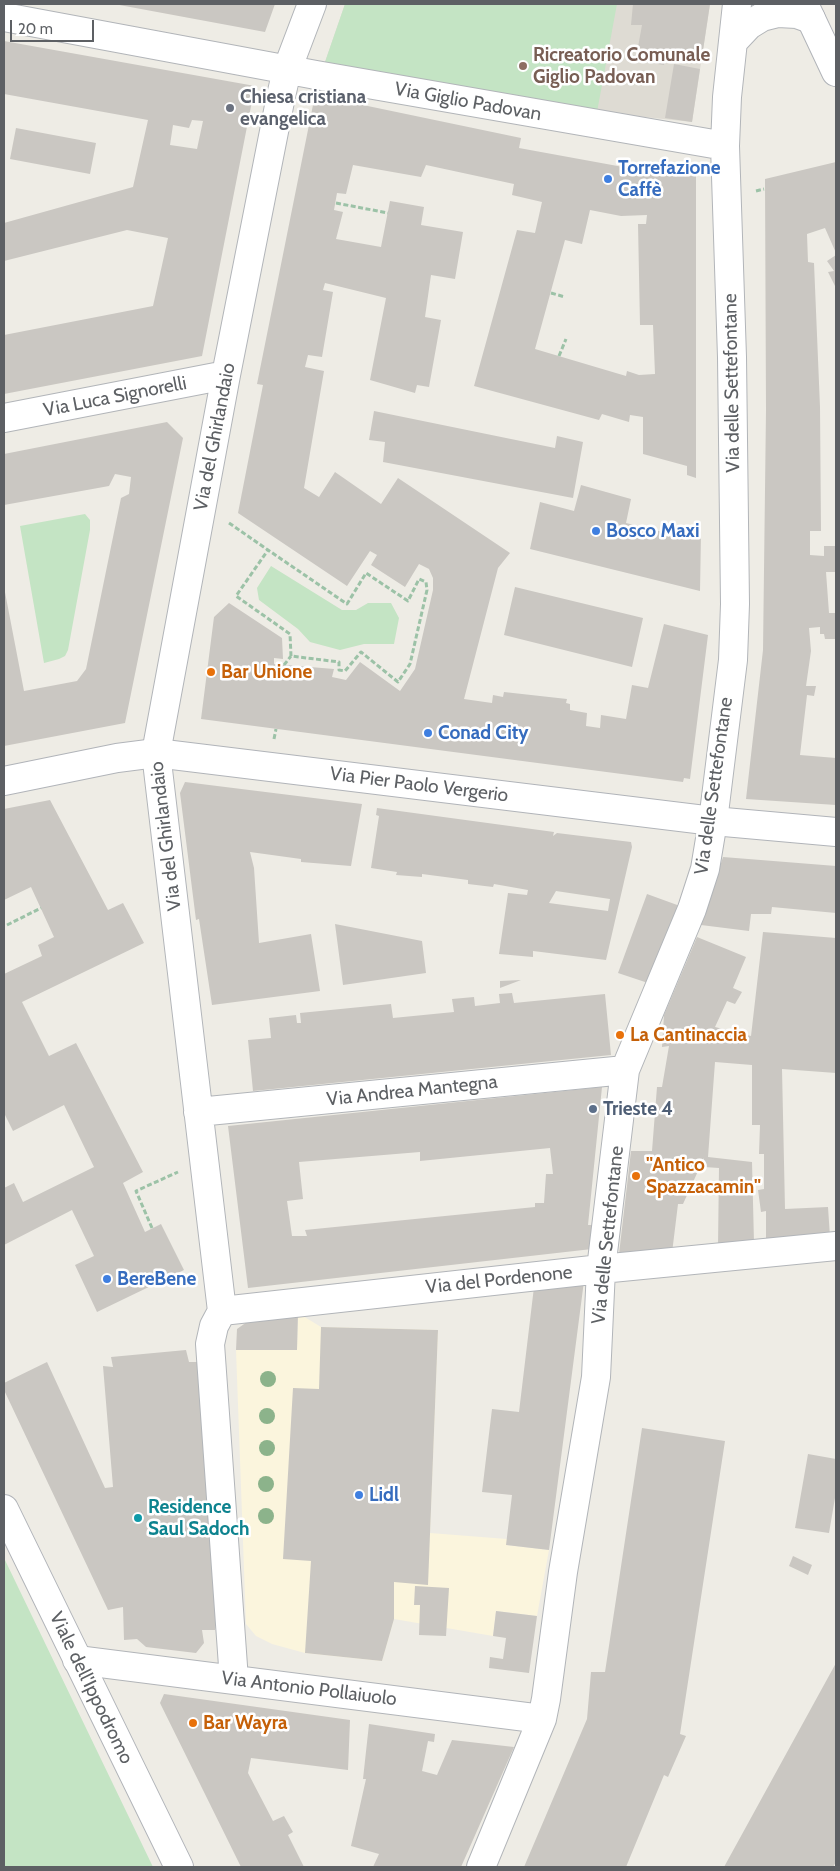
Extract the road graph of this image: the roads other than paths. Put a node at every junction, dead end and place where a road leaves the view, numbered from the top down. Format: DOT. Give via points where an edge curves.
graph roads {
  1 [pos="312,4"];
  2 [pos="737,4"];
  3 [pos="807,11"];
  4 [pos="4,17"];
  5 [pos="733,42"];
  6 [pos="287,70"];
  7 [pos="836,72"];
  8 [pos="725,146"];
  9 [pos="226,375"];
  10 [pos="4,418"];
  11 [pos="156,753"];
  12 [pos="4,781"];
  13 [pos="712,821"];
  14 [pos="836,832"];
  15 [pos="625,1070"];
  16 [pos="198,1112"];
  17 [pos="836,1246"];
  18 [pos="601,1269"];
  19 [pos="222,1311"];
  20 [pos="4,1509"];
  21 [pos="76,1660"];
  22 [pos="234,1680"];
  23 [pos="542,1719"];
  24 [pos="179,1867"];
  25 [pos="481,1867"];
  1 -- 6 [label="street, Via del Ghirlandaio"];
  2 -- 5 [label="street, Via delle Settefontane"];
  3 -- 5 [label="street" via="762,17"];
  3 -- 7 [label="street"];
  4 -- 6 [label="street, Via Giglio Padovan"];
  5 -- 8 [label="street, Via delle Settefontane"];
  6 -- 8 [label="street, Via Giglio Padovan"];
  6 -- 9 [label="street, Via del Ghirlandaio"];
  8 -- 13 [label="street, Via delle Settefontane" via="735,604 733,660"];
  9 -- 10 [label="street, Via Luca Signorelli"];
  9 -- 11 [label="street, Via del Ghirlandaio"];
  11 -- 12 [label="street, Via Pier Paolo Vergerio"];
  11 -- 13 [label="street, Via Pier Paolo Vergerio"];
  11 -- 16 [label="street, Via del Ghirlandaio"];
  13 -- 14 [label="street, Via Pier Paolo Vergerio"];
  13 -- 15 [label="street, Via delle Settefontane" via="704,869 692,909"];
  15 -- 16 [label="street, Via Andrea Mantegna"];
  15 -- 18 [label="street, Via delle Settefontane"];
  16 -- 19 [label="street, Via del Ghirlandaio"];
  17 -- 18 [label="street, Via del Pordenone"];
  18 -- 19 [label="street, Via del Pordenone"];
  18 -- 23 [label="street, Via delle Settefontane" via="596,1376"];
  19 -- 22 [label="street, Via del Ghirlandaio" via="210,1344"];
  20 -- 21 [label="street, Viale dell'Ippodromo"];
  21 -- 22 [label="street, Via Antonio Pollaiuolo"];
  21 -- 24 [label="street, Viale dell'Ippodromo"];
  22 -- 23 [label="street, Via Antonio Pollaiuolo"];
  23 -- 25 [label="street, Via delle Settefontane"];
}
